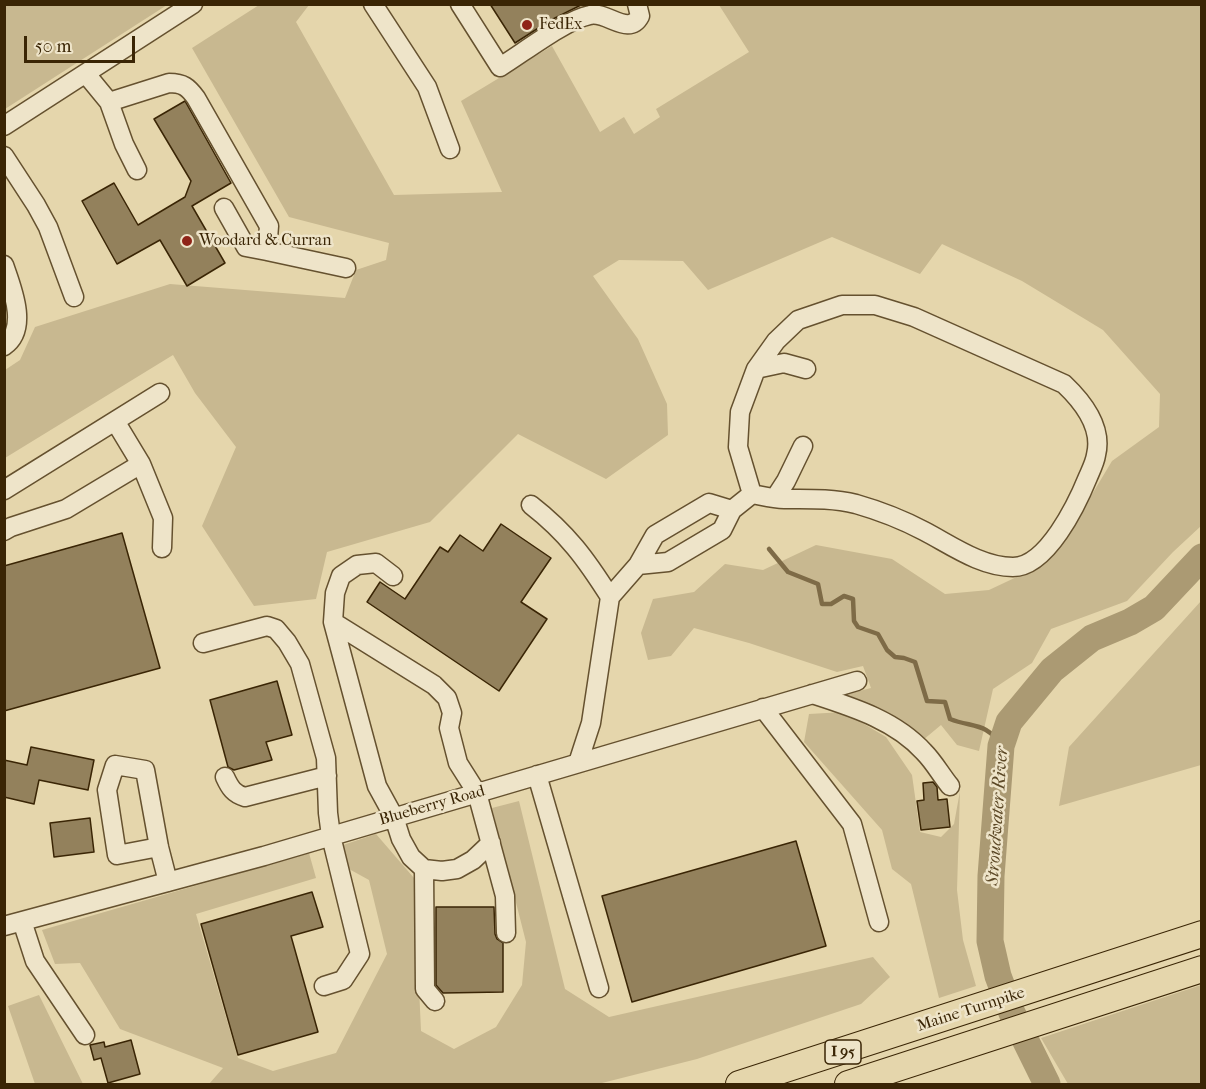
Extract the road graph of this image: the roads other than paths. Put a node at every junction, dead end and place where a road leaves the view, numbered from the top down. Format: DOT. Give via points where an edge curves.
graph roads {
  1 [pos="193,4"];
  2 [pos="373,4"];
  3 [pos="460,4"];
  4 [pos="637,4"];
  5 [pos="86,74"];
  6 [pos="109,102"];
  7 [pos="4,126"];
  8 [pos="450,149"];
  9 [pos="4,156"];
  10 [pos="137,170"];
  11 [pos="224,208"];
  12 [pos="267,251"];
  13 [pos="4,266"];
  14 [pos="346,268"];
  15 [pos="74,297"];
  16 [pos="4,346"];
  17 [pos="756,369"];
  18 [pos="806,369"];
  19 [pos="160,393"];
  20 [pos="115,422"];
  21 [pos="803,446"];
  22 [pos="141,464"];
  23 [pos="4,490"];
  24 [pos="752,494"];
  25 [pos="775,498"];
  26 [pos="531,505"];
  27 [pos="732,510"];
  28 [pos="7,525"];
  29 [pos="162,548"];
  30 [pos="638,565"];
  31 [pos="393,576"];
  32 [pos="610,597"];
  33 [pos="333,622"];
  34 [pos="203,643"];
  35 [pos="857,681"];
  36 [pos="812,694"];
  37 [pos="764,708"];
  38 [pos="578,763"];
  39 [pos="537,775"];
  40 [pos="327,776"];
  41 [pos="225,777"];
  42 [pos="950,786"];
  43 [pos="477,793"];
  44 [pos="394,817"];
  45 [pos="331,836"];
  46 [pos="490,843"];
  47 [pos="159,847"];
  48 [pos="424,869"];
  49 [pos="168,882"];
  50 [pos="22,921"];
  51 [pos="879,922"];
  52 [pos="4,926"];
  53 [pos="506,933"];
  54 [pos="1202,934"];
  55 [pos="1202,969"];
  56 [pos="324,986"];
  57 [pos="599,988"];
  58 [pos="435,1001"];
  59 [pos="85,1035"];
  60 [pos="739,1084"];
  61 [pos="848,1084"];
  1 -- 5 [label="street"];
  2 -- 8 [label="street" via="427,87"];
  3 -- 4 [label="street" via="500,67 576,19 598,14 633,24 640,16"];
  5 -- 6 [label="street"];
  5 -- 7 [label="street"];
  6 -- 10 [label="street"];
  6 -- 12 [label="street" via="169,83 188,87 269,226"];
  9 -- 15 [label="street" via="48,227"];
  11 -- 12 [label="street" via="246,247"];
  12 -- 14 [label="street"];
  13 -- 16 [label="street" via="16,307 16,328"];
  17 -- 18 [label="street" via="784,363"];
  17 -- 24 [label="street" via="740,412 738,447"];
  17 -- 25 [label="street" via="776,341 798,320 842,305 875,305 914,317 1064,384 1080,399 1097,435 1096,455 1079,500 1055,539 1034,560 1014,567 986,562 921,529 857,505 819,498"];
  19 -- 20 [label="street"];
  20 -- 22 [label="street"];
  20 -- 23 [label="street"];
  21 -- 25 [label="street"];
  22 -- 28 [label="street" via="66,509"];
  22 -- 29 [label="street" via="163,518"];
  24 -- 25 [label="street"];
  24 -- 27 [label="street"];
  26 -- 32 [label="street" via="564,533"];
  27 -- 30 [label="street" via="722,530 668,562"];
  27 -- 30 [label="street" via="709,503 690,514 655,535"];
  30 -- 32 [label="street"];
  31 -- 33 [label="street" via="376,563 357,565 341,576"];
  32 -- 38 [label="street" via="591,723"];
  33 -- 43 [label="street" via="447,698 452,713 449,728 458,763"];
  33 -- 44 [label="street" via="377,786"];
  34 -- 40 [label="street" via="267,626 276,629 300,664 326,758"];
  35 -- 36 [label="street, Blueberry Road"];
  36 -- 37 [label="street, Blueberry Road"];
  36 -- 42 [label="street" via="854,707 901,731 925,752"];
  37 -- 38 [label="street, Blueberry Road"];
  37 -- 51 [label="street" via="852,824"];
  38 -- 39 [label="street, Blueberry Road"];
  39 -- 43 [label="street, Blueberry Road"];
  39 -- 57 [label="street"];
  40 -- 41 [label="street" via="246,797 237,795"];
  40 -- 45 [label="street"];
  43 -- 44 [label="street, Blueberry Road"];
  43 -- 46 [label="street"];
  44 -- 45 [label="street, Blueberry Road"];
  44 -- 48 [label="street" via="411,857"];
  45 -- 49 [label="street, Blueberry Road"];
  45 -- 56 [label="street" via="360,954 344,980"];
  46 -- 48 [label="street" via="457,869"];
  46 -- 53 [label="street" via="505,896"];
  47 -- 47 [label="street" via="145,770 115,765 107,790 117,855"];
  47 -- 49 [label="street"];
  48 -- 58 [label="street" via="425,989"];
  49 -- 50 [label="street, Blueberry Road"];
  50 -- 52 [label="street, Blueberry Road"];
  50 -- 59 [label="street" via="35,961"];
  54 -- 60 [label="highway, Maine Turnpike / I 95"];
  55 -- 61 [label="highway, Maine Turnpike / I 95"];
}
